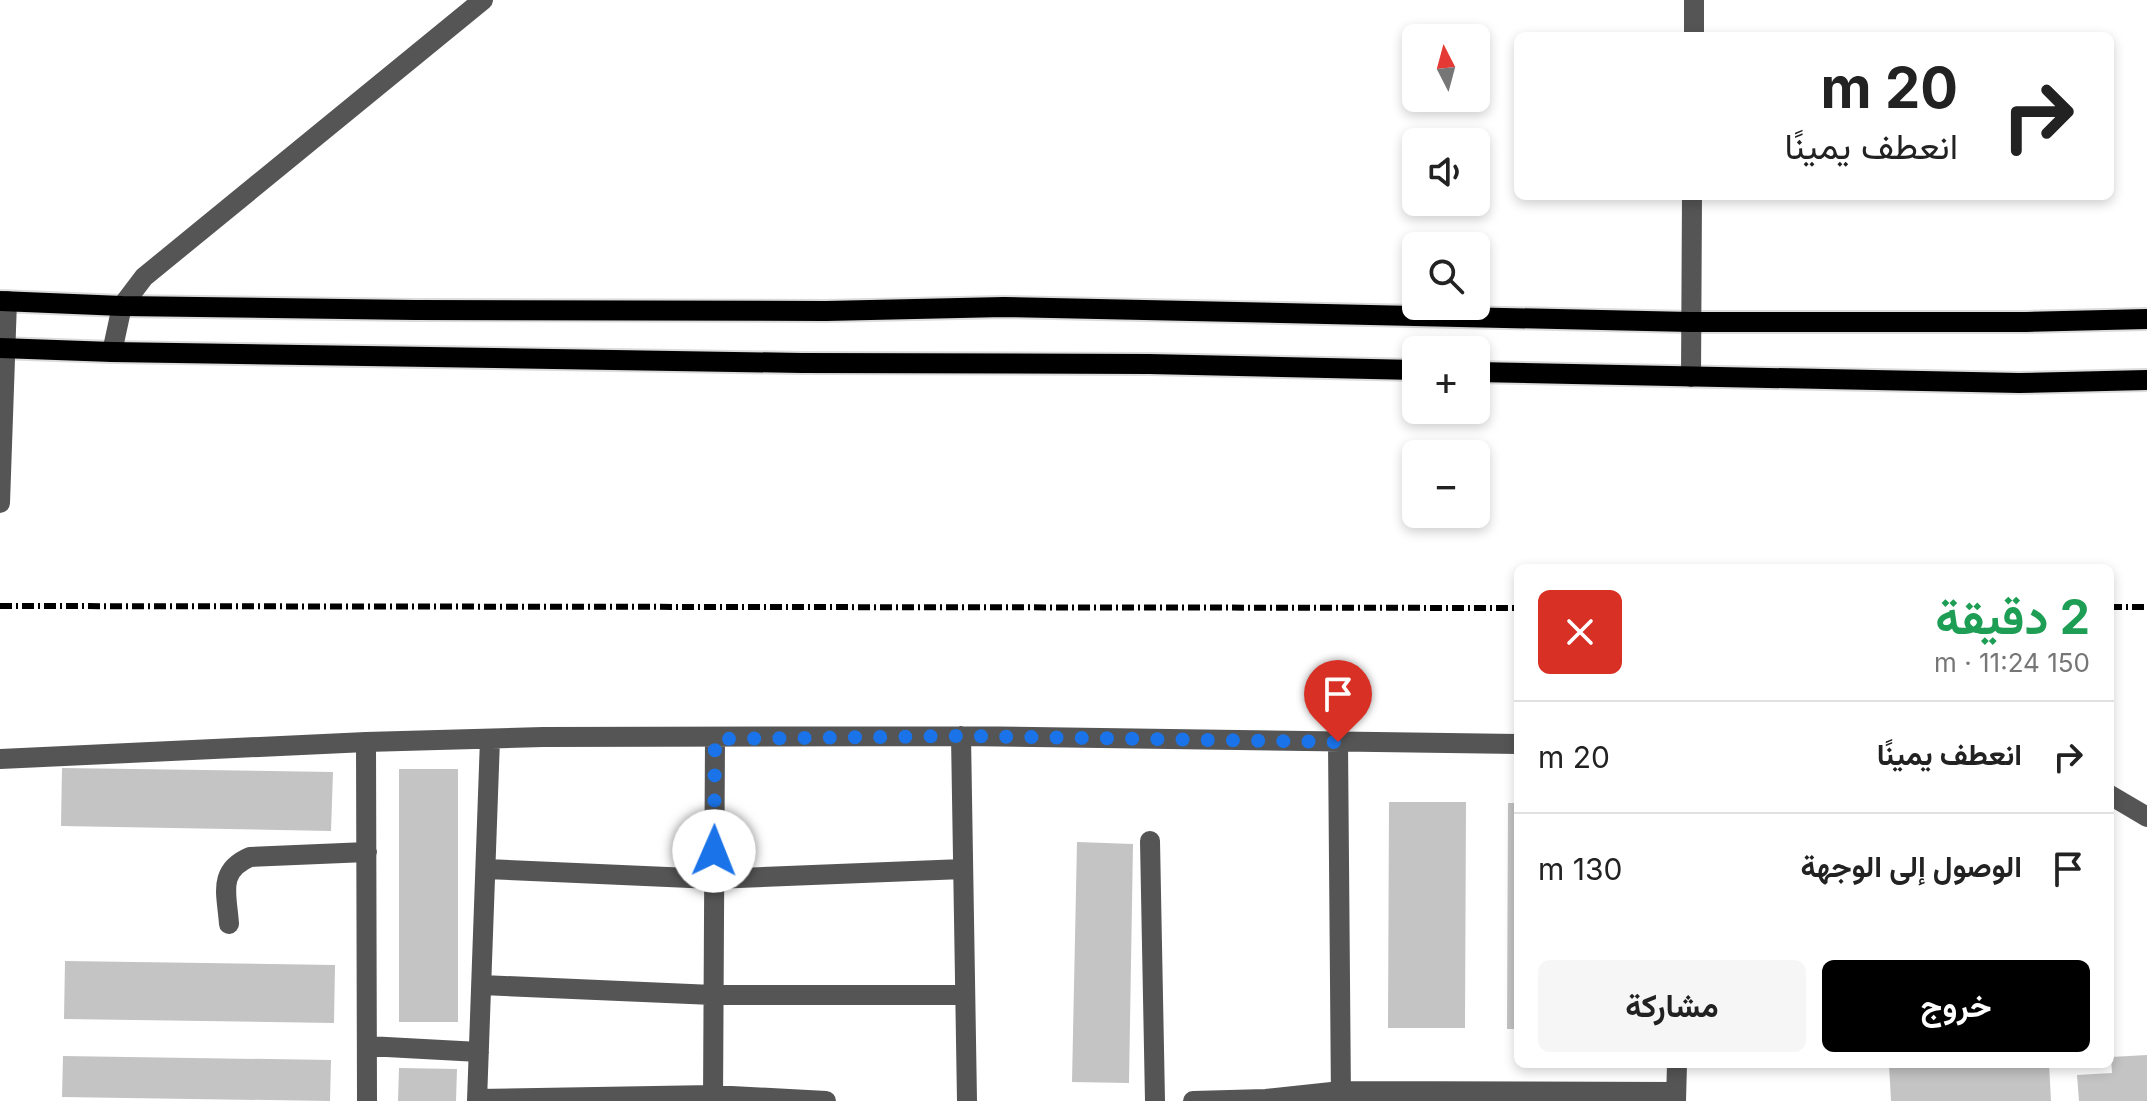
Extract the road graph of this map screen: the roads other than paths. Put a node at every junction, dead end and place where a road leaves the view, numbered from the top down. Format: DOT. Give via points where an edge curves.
graph roads {
  1 [pos="483,0"];
  2 [pos="1694,0"];
  3 [pos="1694,32"];
  4 [pos="1692,200"];
  5 [pos="4,301"];
  6 [pos="122,306"];
  7 [pos="2147,319"];
  8 [pos="1690,322"];
  9 [pos="2,348"];
  10 [pos="112,352"];
  11 [pos="1402,370"];
  12 [pos="1490,372"];
  13 [pos="1691,377"];
  14 [pos="2147,380"];
  15 [pos="0,503"];
  16 [pos="961,736"];
  17 [pos="490,739"];
  18 [pos="715,739"];
  19 [pos="366,742"];
  20 [pos="1338,742"];
  21 [pos="1514,744"];
  22 [pos="0,759"];
  23 [pos="2114,797"];
  24 [pos="2147,817"];
  25 [pos="1150,841"];
  26 [pos="367,852"];
  27 [pos="486,869"];
  28 [pos="963,869"];
  29 [pos="713,879"];
  30 [pos="229,924"];
  31 [pos="482,985"];
  32 [pos="713,995"];
  33 [pos="965,995"];
  34 [pos="368,1046"];
  35 [pos="479,1052"];
  36 [pos="1677,1068"];
  37 [pos="1341,1096"];
  38 [pos="1676,1096"];
  39 [pos="713,1098"];
  40 [pos="477,1100"];
  41 [pos="367,1101"];
  42 [pos="826,1101"];
  43 [pos="967,1101"];
  44 [pos="1155,1101"];
  45 [pos="1193,1101"];
  1 -- 6 [label="street" via="144,277"];
  2 -- 3 [label="street"];
  4 -- 8 [label="street"];
  5 -- 6 [label="main road"];
  5 -- 9 [label="street"];
  6 -- 8 [label="main road" via="666,311 1004,307"];
  6 -- 10 [label="street"];
  7 -- 8 [label="main road"];
  8 -- 13 [label="street"];
  9 -- 10 [label="main road"];
  9 -- 15 [label="street"];
  10 -- 11 [label="main road"];
  12 -- 13 [label="main road"];
  13 -- 14 [label="main road"];
  16 -- 18 [label="street"];
  16 -- 20 [label="street"];
  16 -- 28 [label="street"];
  17 -- 18 [label="street"];
  17 -- 19 [label="street"];
  17 -- 27 [label="street"];
  18 -- 29 [label="street"];
  19 -- 22 [label="street"];
  19 -- 26 [label="street"];
  20 -- 21 [label="street"];
  20 -- 37 [label="street"];
  23 -- 24 [label="street"];
  25 -- 44 [label="street"];
  26 -- 30 [label="street" via="250,857 235,863 227,875"];
  26 -- 34 [label="street"];
  27 -- 29 [label="street"];
  27 -- 31 [label="street"];
  28 -- 29 [label="street"];
  28 -- 33 [label="street"];
  29 -- 32 [label="street"];
  31 -- 32 [label="street"];
  31 -- 35 [label="street"];
  32 -- 33 [label="street"];
  32 -- 39 [label="street"];
  33 -- 43 [label="street"];
  34 -- 35 [label="street"];
  34 -- 41 [label="street"];
  35 -- 40 [label="street"];
  36 -- 38 [label="street"];
  37 -- 38 [label="street"];
  37 -- 45 [label="street"];
  39 -- 40 [label="street"];
  39 -- 42 [label="street"];
}
